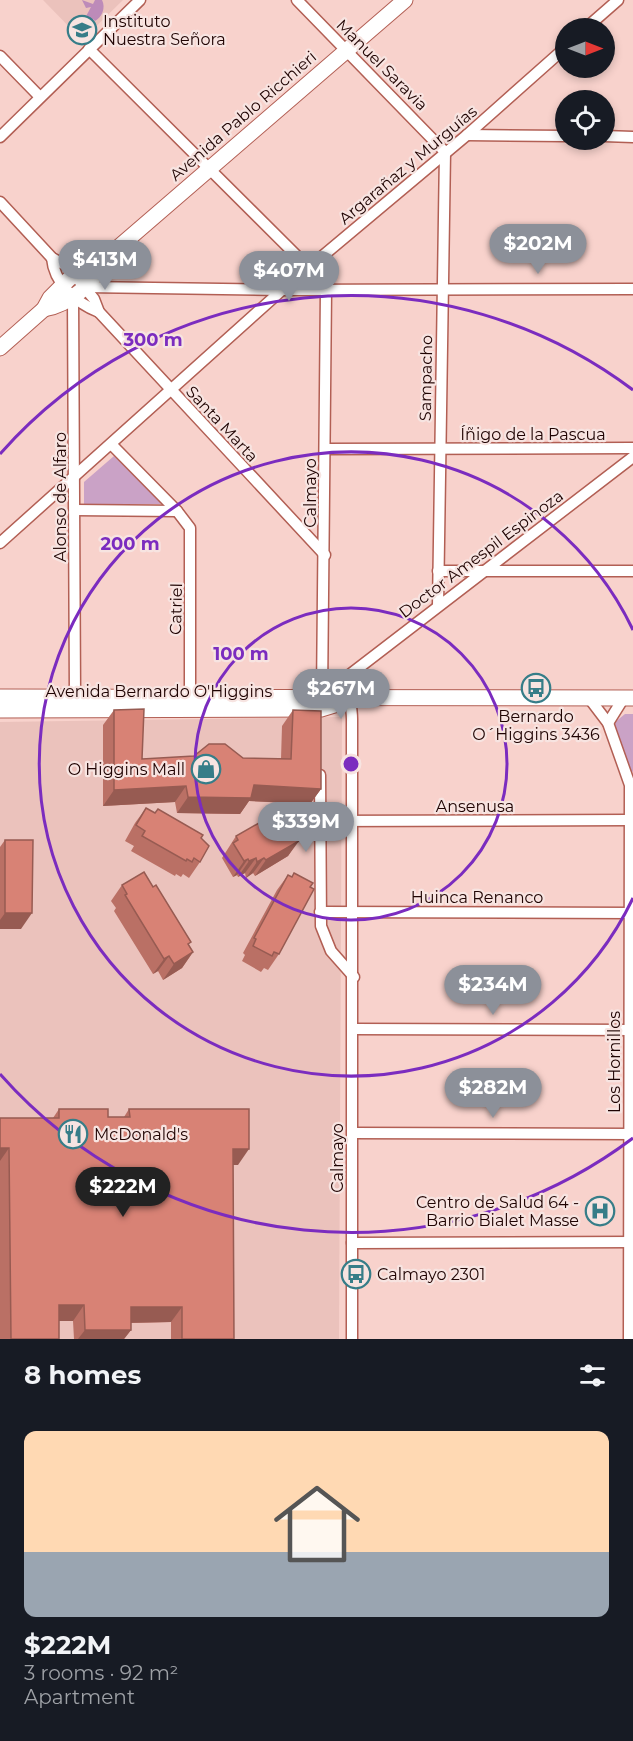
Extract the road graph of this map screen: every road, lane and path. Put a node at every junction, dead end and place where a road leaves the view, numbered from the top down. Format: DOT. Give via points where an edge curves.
graph roads {
  1 [pos="140,0"];
  2 [pos="297,0"];
  3 [pos="405,0"];
  4 [pos="618,0"];
  5 [pos="597,18"];
  6 [pos="89,49"];
  7 [pos="346,51"];
  8 [pos="0,56"];
  9 [pos="555,57"];
  10 [pos="40,97"];
  11 [pos="467,135"];
  12 [pos="0,136"];
  13 [pos="555,136"];
  14 [pos="615,136"];
  15 [pos="633,137"];
  16 [pos="445,152"];
  17 [pos="211,169"];
  18 [pos="0,202"];
  19 [pos="309,269"];
  20 [pos="74,286"];
  21 [pos="633,289"];
  22 [pos="282,290"];
  23 [pos="326,290"];
  24 [pos="442,290"];
  25 [pos="0,348"];
  26 [pos="169,389"];
  27 [pos="112,445"];
  28 [pos="633,448"];
  29 [pos="325,449"];
  30 [pos="440,450"];
  31 [pos="633,457"];
  32 [pos="75,477"];
  33 [pos="75,510"];
  34 [pos="177,511"];
  35 [pos="0,543"];
  36 [pos="325,555"];
  37 [pos="485,570"];
  38 [pos="438,571"];
  39 [pos="633,571"];
  40 [pos="438,606"];
  41 [pos="347,676"];
  42 [pos="190,696"];
  43 [pos="0,697"];
  44 [pos="75,697"];
  45 [pos="589,698"];
  46 [pos="352,699"];
  47 [pos="628,699"];
  48 [pos="321,708"];
  49 [pos="0,710"];
  50 [pos="608,723"];
  51 [pos="321,764"];
  52 [pos="631,782"];
  53 [pos="630,820"];
  54 [pos="320,821"];
  55 [pos="353,821"];
  56 [pos="320,912"];
  57 [pos="354,912"];
  58 [pos="631,913"];
  59 [pos="354,977"];
  60 [pos="353,1029"];
  61 [pos="631,1030"];
  62 [pos="352,1133"];
  63 [pos="631,1134"];
  64 [pos="631,1242"];
  65 [pos="352,1243"];
  66 [pos="352,1339"];
  67 [pos="629,1339"];
  1 -- 6 [label="street"];
  2 -- 7 [label="street, Manuel Saravia"];
  3 -- 7 [label="main road, Avenida Pablo Ricchieri"];
  4 -- 5 [label="street"];
  6 -- 10 [label="street"];
  6 -- 17 [label="street"];
  7 -- 16 [label="street, Manuel Saravia"];
  7 -- 17 [label="main road, Avenida Pablo Ricchieri"];
  8 -- 10 [label="street"];
  9 -- 11 [label="street, Argarañaz y Murguías"];
  10 -- 12 [label="street"];
  11 -- 13 [label="street"];
  11 -- 16 [label="street, Argarañaz y Murguías"];
  14 -- 15 [label="street"];
  16 -- 19 [label="street, Argarañaz y Murguías"];
  16 -- 24 [label="street, Sampacho"];
  17 -- 19 [label="street"];
  17 -- 20 [label="main road, Avenida Pablo Ricchieri" via="105,260 97,275"];
  18 -- 20 [label="street, Santa Marta" via="52,258 67,266"];
  19 -- 22 [label="street, Argarañaz y Murguías"];
  19 -- 23 [label="street"];
  20 -- 22 [label="street"];
  20 -- 25 [label="main road, Avenida Pablo Ricchieri" via="50,298 44,309"];
  20 -- 26 [label="street, Santa Marta" via="86,307 99,312"];
  20 -- 32 [label="street, Alonso de Alfaro"];
  21 -- 24 [label="street"];
  22 -- 23 [label="street"];
  22 -- 26 [label="street, Argarañaz y Murguías"];
  23 -- 24 [label="street"];
  23 -- 29 [label="street, Calmayo"];
  24 -- 30 [label="street, Sampacho"];
  26 -- 27 [label="street, Argarañaz y Murguías"];
  26 -- 36 [label="street, Santa Marta"];
  27 -- 32 [label="street, Argarañaz y Murguías"];
  27 -- 34 [label="street, Catriel"];
  28 -- 30 [label="street, Íñigo de la Pascua"];
  29 -- 30 [label="street, Íñigo de la Pascua"];
  29 -- 36 [label="street, Calmayo"];
  30 -- 38 [label="street, Sampacho"];
  31 -- 37 [label="street, Doctor Amespil Espinoza"];
  32 -- 33 [label="street, Alonso de Alfaro"];
  32 -- 35 [label="street, Argarañaz y Murguías"];
  33 -- 34 [label="street"];
  33 -- 44 [label="street, Alonso de Alfaro"];
  34 -- 42 [label="street, Catriel" via="186,520 192,538"];
  36 -- 48 [label="street, Calmayo"];
  37 -- 38 [label="street"];
  37 -- 39 [label="street"];
  37 -- 40 [label="street, Doctor Amespil Espinoza"];
  38 -- 40 [label="street, Sampacho"];
  40 -- 41 [label="street, Doctor Amespil Espinoza"];
  41 -- 46 [label="street"];
  41 -- 48 [label="street, Doctor Amespil Espinoza"];
  42 -- 44 [label="main road, Avenida Bernardo O'Higgins"];
  42 -- 48 [label="main road, Avenida Bernardo O'Higgins"];
  43 -- 44 [label="main road, Avenida Bernardo O'Higgins"];
  45 -- 46 [label="main road, Avenida Bernardo O'Higgins"];
  45 -- 47 [label="main road, Avenida Bernardo O'Higgins"];
  45 -- 50 [label="street, Los Hornillos"];
  46 -- 48 [label="main road, Avenida Bernardo O'Higgins"];
  46 -- 55 [label="street, Calmayo"];
  47 -- 50 [label="street"];
  48 -- 49 [label="main road, Avenida Bernardo O'Higgins"];
  50 -- 52 [label="street, Los Hornillos"];
  51 -- 54 [label="street"];
  52 -- 53 [label="street, Los Hornillos"];
  53 -- 55 [label="street, Ansenusa"];
  53 -- 58 [label="street, Los Hornillos"];
  54 -- 55 [label="street, Ansenusa"];
  54 -- 56 [label="street"];
  55 -- 57 [label="street, Calmayo"];
  56 -- 57 [label="street, Huinca Renanco"];
  56 -- 59 [label="street" via="331,951"];
  57 -- 58 [label="street, Huinca Renanco"];
  57 -- 59 [label="street, Calmayo"];
  58 -- 61 [label="street, Los Hornillos"];
  59 -- 60 [label="street, Calmayo"];
  60 -- 61 [label="street"];
  60 -- 62 [label="street, Calmayo"];
  61 -- 63 [label="street, Los Hornillos"];
  62 -- 63 [label="street"];
  62 -- 65 [label="street, Calmayo"];
  63 -- 64 [label="street, Los Hornillos"];
  64 -- 65 [label="street"];
  64 -- 67 [label="street, Los Hornillos"];
  65 -- 66 [label="street, Calmayo"];
}
